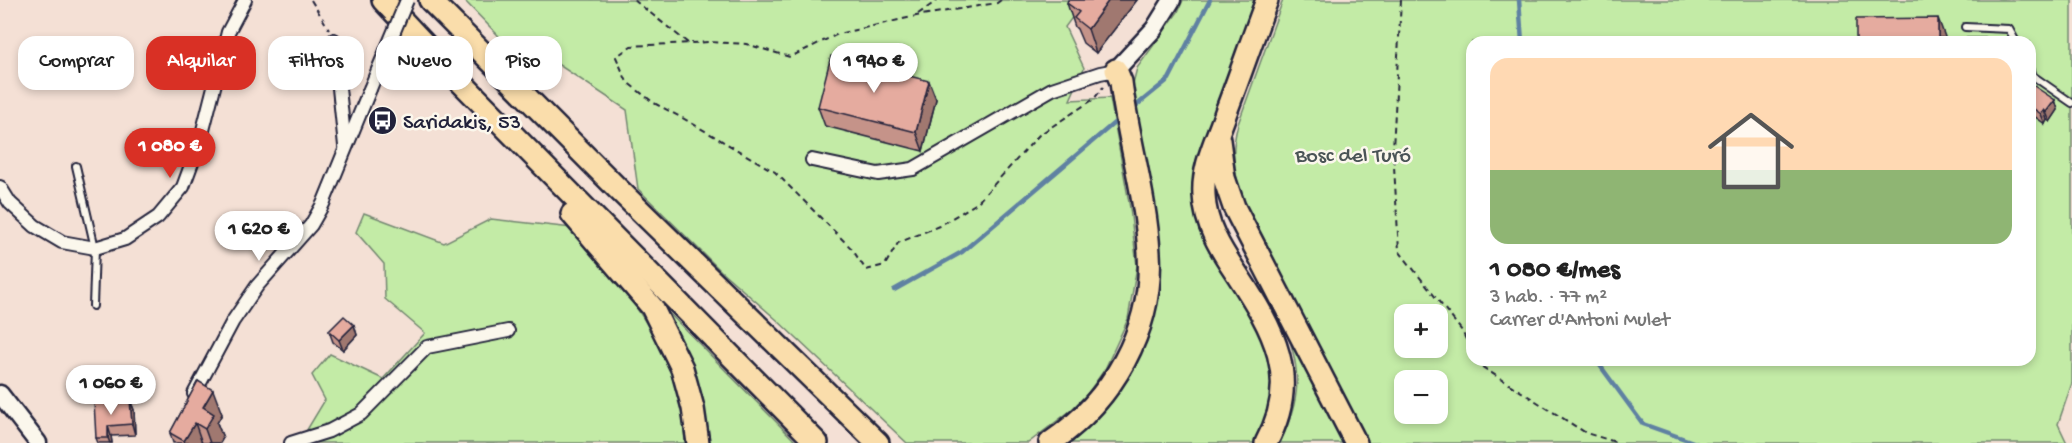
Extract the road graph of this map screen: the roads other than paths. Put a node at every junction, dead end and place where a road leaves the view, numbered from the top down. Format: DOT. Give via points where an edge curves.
graph roads {
  1 [pos="245,0"];
  2 [pos="383,0"];
  3 [pos="407,0"];
  4 [pos="430,0"];
  5 [pos="1172,0"];
  6 [pos="1267,0"];
  7 [pos="1965,27"];
  8 [pos="2012,36"];
  9 [pos="1116,70"];
  10 [pos="2036,78"];
  11 [pos="339,90"];
  12 [pos="2072,103"];
  13 [pos="1219,132"];
  14 [pos="345,147"];
  15 [pos="812,160"];
  16 [pos="76,166"];
  17 [pos="555,178"];
  18 [pos="0,188"];
  19 [pos="95,248"];
  20 [pos="93,306"];
  21 [pos="508,331"];
  22 [pos="0,393"];
  23 [pos="190,402"];
  24 [pos="38,443"];
  25 [pos="291,443"];
  26 [pos="698,443"];
  27 [pos="817,443"];
  28 [pos="878,443"];
  29 [pos="1050,443"];
  30 [pos="1266,443"];
  31 [pos="1356,443"];
  1 -- 19 [label="street" via="228,32 201,138 183,187 158,217 125,239"];
  2 -- 17 [label="highway"];
  3 -- 14 [label="street, bridge"];
  4 -- 28 [label="highway"];
  5 -- 9 [label="street" via="1154,29"];
  6 -- 13 [label="highway"];
  7 -- 8 [label="lane" via="2009,30"];
  9 -- 15 [label="street" via="1052,89 913,169 878,174"];
  9 -- 29 [label="highway" via="1146,226 1148,283 1142,317 1130,351 1101,397 1088,413"];
  10 -- 12 [label="lane"];
  11 -- 14 [label="street"];
  13 -- 30 [label="highway" via="1205,171 1206,213 1220,246 1267,323 1281,364 1279,411"];
  13 -- 31 [label="highway" via="1222,169 1234,207"];
  14 -- 23 [label="street" via="311,225 232,321"];
  16 -- 19 [label="lane"];
  17 -- 26 [label="highway" via="568,209 652,306 682,368"];
  17 -- 27 [label="highway"];
  18 -- 19 [label="street" via="34,226 62,242"];
  19 -- 20 [label="lane"];
  21 -- 25 [label="street" via="427,347 361,414 328,431"];
  22 -- 24 [label="street"];
}
